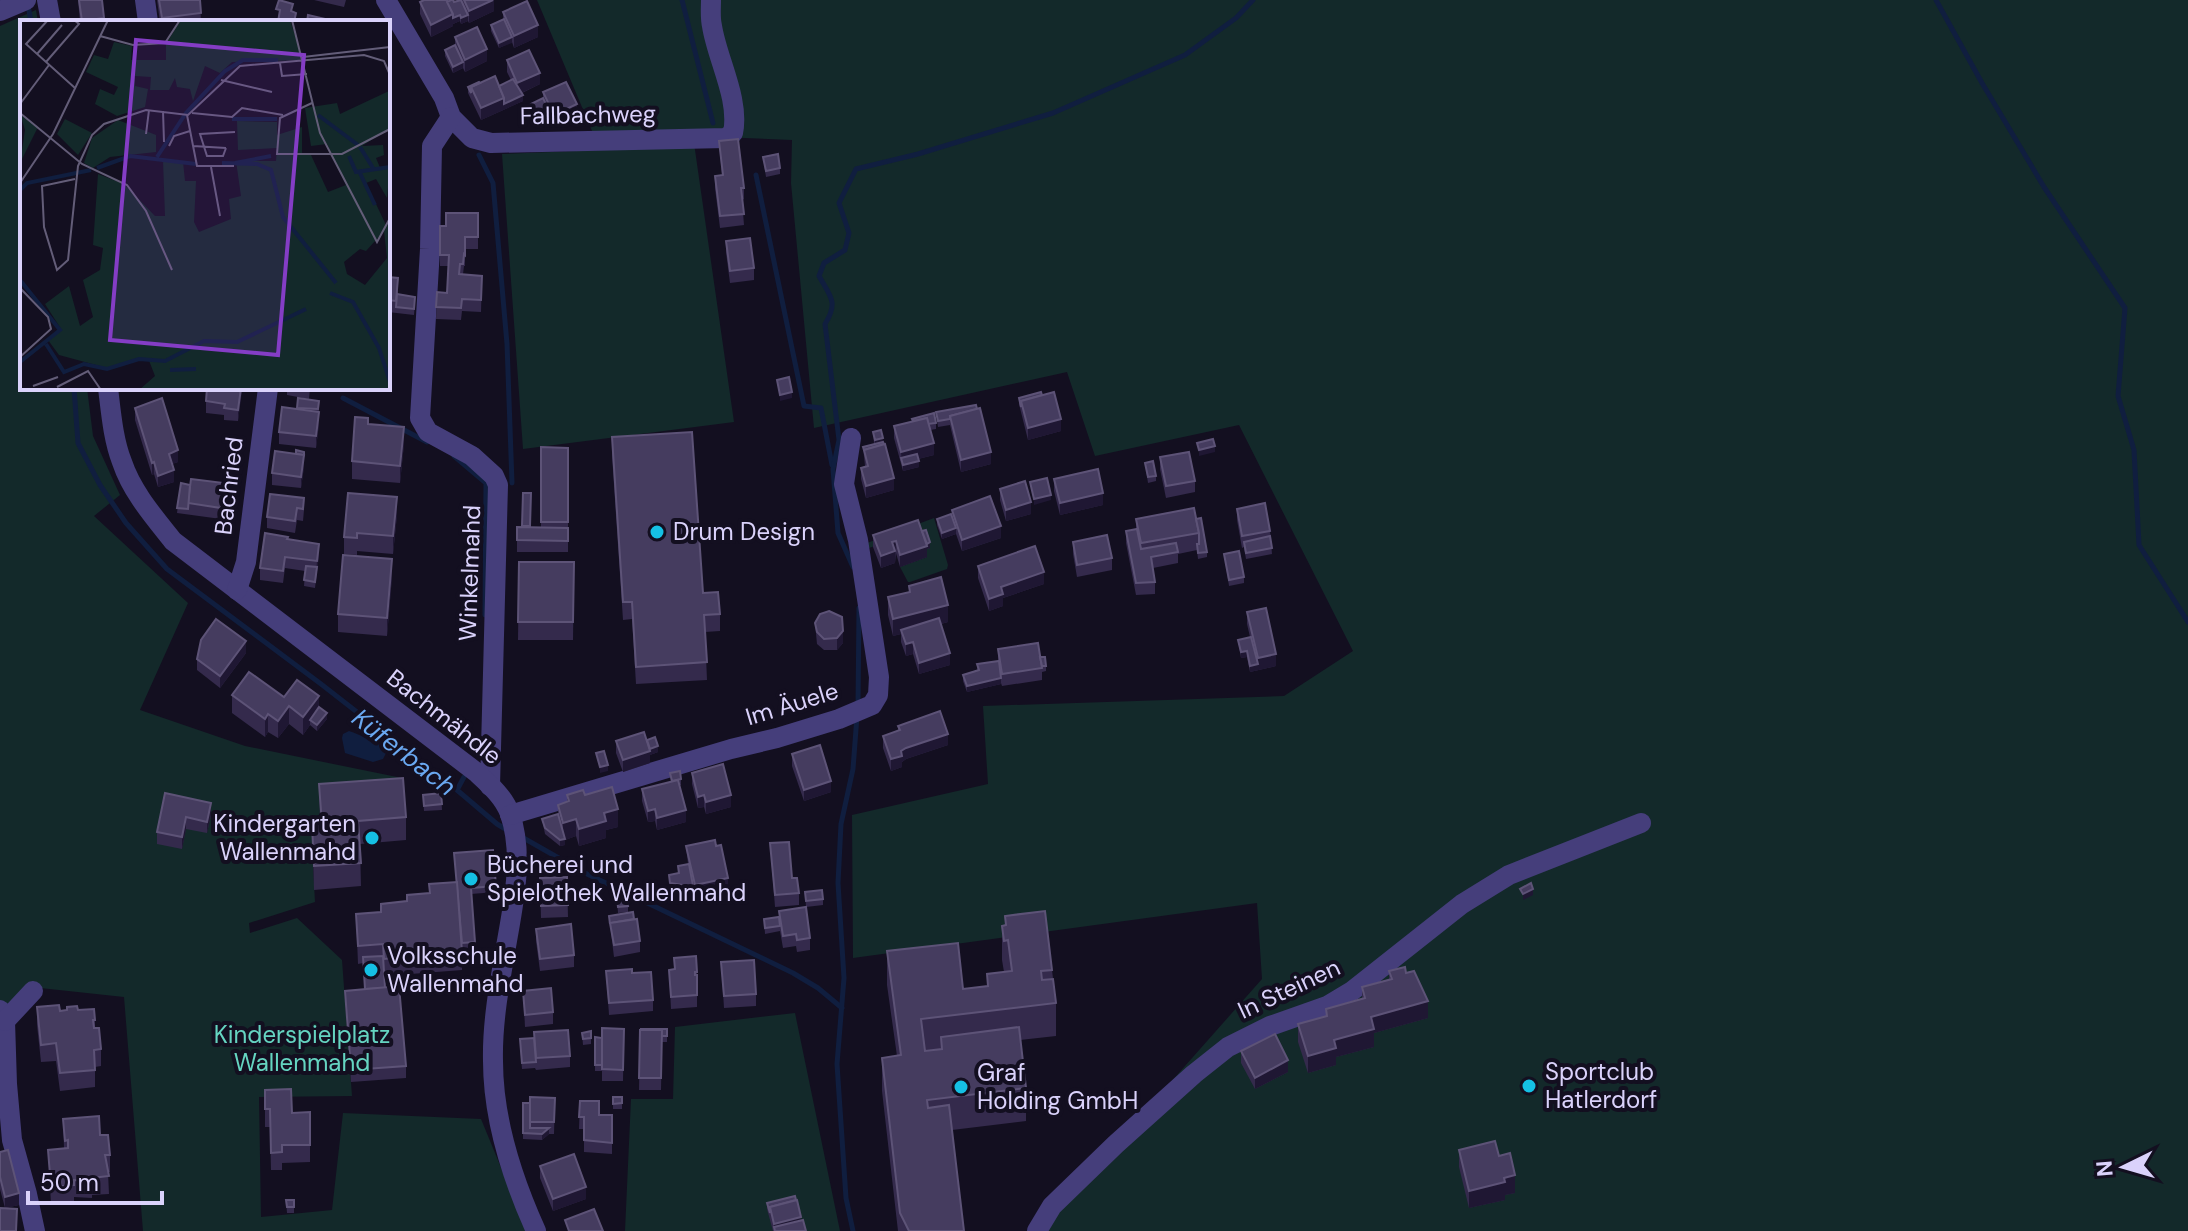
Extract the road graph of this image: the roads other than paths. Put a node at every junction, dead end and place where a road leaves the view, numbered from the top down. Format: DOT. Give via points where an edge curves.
graph roads {
  1 [pos="47,0"];
  2 [pos="145,0"];
  3 [pos="386,0"];
  4 [pos="711,0"];
  5 [pos="51,20"];
  6 [pos="148,20"];
  7 [pos="451,117"];
  8 [pos="108,390"];
  9 [pos="268,390"];
  10 [pos="851,438"];
  11 [pos="237,590"];
  12 [pos="490,786"];
  13 [pos="1641,823"];
  14 [pos="513,826"];
  15 [pos="33,991"];
  16 [pos="3,1015"];
  17 [pos="35,1231"];
  18 [pos="536,1231"];
  19 [pos="1037,1231"];
  1 -- 5 [label="street"];
  2 -- 6 [label="street"];
  3 -- 7 [label="street, Fallbachweg"];
  4 -- 7 [label="street, Fallbachweg" via="711,25 735,123 726,138 491,143 472,138"];
  7 -- 12 [label="street, Winkelmahd" via="432,146 420,418 428,432 472,456 498,485"];
  8 -- 11 [label="street, Bachmähdle" via="122,463 143,503 173,541"];
  9 -- 11 [label="street, Bachried" via="246,562"];
  10 -- 14 [label="street, Im Äuele" via="844,484 879,677 872,705"];
  11 -- 12 [label="street, Bachmähdle"];
  12 -- 14 [label="street, Bachmähdle" via="501,797"];
  13 -- 19 [label="street, In Steinen" via="1509,875 1462,904 1352,991 1228,1047 1070,1188"];
  14 -- 18 [label="street" via="516,882 495,1022 493,1072 508,1157"];
  15 -- 16 [label="street"];
  16 -- 17 [label="street" via="12,1140"];
}
